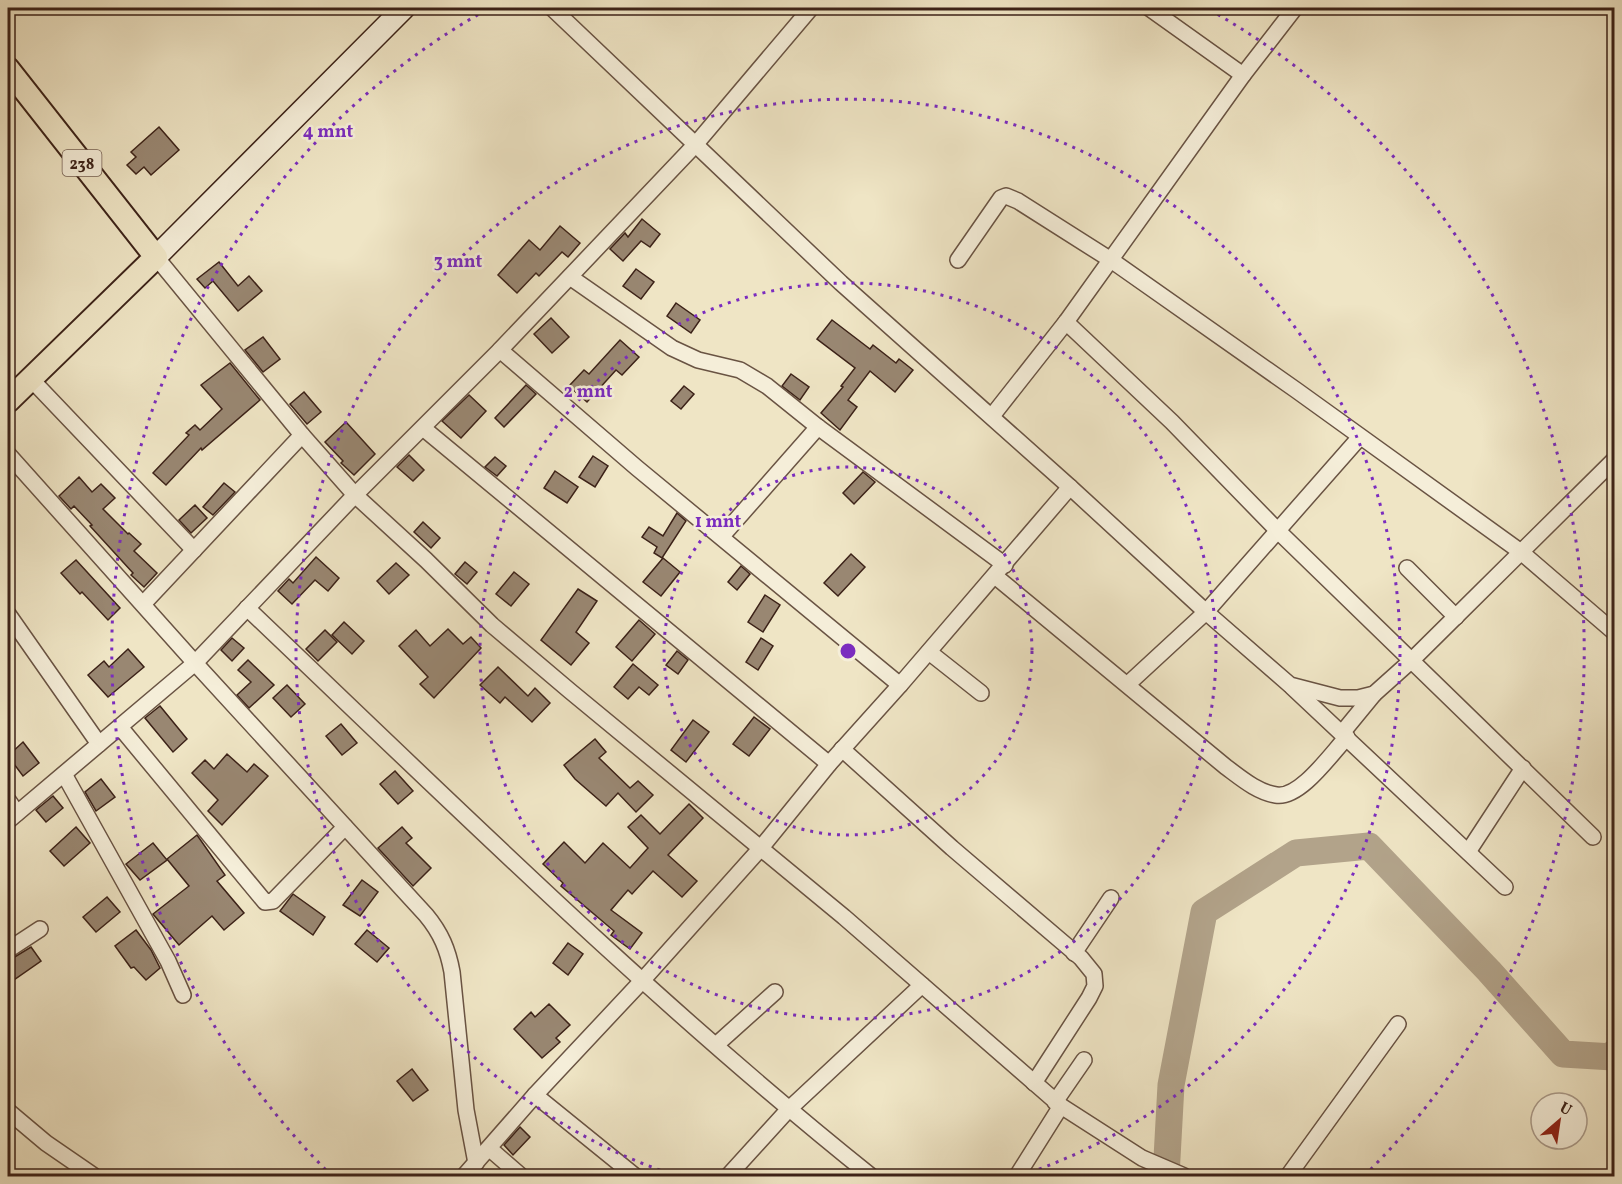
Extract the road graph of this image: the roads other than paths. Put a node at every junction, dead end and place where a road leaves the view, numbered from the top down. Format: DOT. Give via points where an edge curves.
graph roads {
  1 [pos="404,8"];
  2 [pos="552,8"];
  3 [pos="812,8"];
  4 [pos="1149,8"];
  5 [pos="1295,8"];
  6 [pos="8,69"];
  7 [pos="1243,75"];
  8 [pos="695,145"];
  9 [pos="156,256"];
  10 [pos="958,260"];
  11 [pos="1111,260"];
  12 [pos="570,277"];
  13 [pos="1066,322"];
  14 [pos="500,350"];
  15 [pos="30,378"];
  16 [pos="8,401"];
  17 [pos="992,416"];
  18 [pos="818,427"];
  19 [pos="423,428"];
  20 [pos="302,435"];
  21 [pos="1360,437"];
  22 [pos="8,454"];
  23 [pos="1614,460"];
  24 [pos="1070,487"];
  25 [pos="355,495"];
  26 [pos="1278,531"];
  27 [pos="722,536"];
  28 [pos="194,550"];
  29 [pos="1521,552"];
  30 [pos="1407,568"];
  31 [pos="1000,570"];
  32 [pos="144,603"];
  33 [pos="247,608"];
  34 [pos="1206,612"];
  35 [pos="8,614"];
  36 [pos="1456,617"];
  37 [pos="1614,632"];
  38 [pos="929,651"];
  39 [pos="1412,660"];
  40 [pos="195,663"];
  41 [pos="1128,684"];
  42 [pos="900,685"];
  43 [pos="1290,685"];
  44 [pos="981,693"];
  45 [pos="1374,694"];
  46 [pos="120,727"];
  47 [pos="1344,735"];
  48 [pos="99,744"];
  49 [pos="842,749"];
  50 [pos="829,764"];
  51 [pos="1523,768"];
  52 [pos="64,774"];
  53 [pos="8,800"];
  54 [pos="12,817"];
  55 [pos="345,827"];
  56 [pos="1593,837"];
  57 [pos="760,849"];
  58 [pos="1468,852"];
  59 [pos="1505,887"];
  60 [pos="1111,898"];
  61 [pos="40,929"];
  62 [pos="8,950"];
  63 [pos="1074,952"];
  64 [pos="641,982"];
  65 [pos="922,985"];
  66 [pos="775,992"];
  67 [pos="183,995"];
  68 [pos="1398,1024"];
  69 [pos="716,1045"];
  70 [pos="1084,1060"];
  71 [pos="1034,1083"];
  72 [pos="535,1095"];
  73 [pos="1058,1104"];
  74 [pos="788,1110"];
  75 [pos="8,1111"];
  76 [pos="490,1149"];
  77 [pos="476,1163"];
  78 [pos="94,1176"];
  79 [pos="464,1176"];
  80 [pos="521,1176"];
  81 [pos="635,1176"];
  82 [pos="728,1176"];
  83 [pos="871,1176"];
  84 [pos="1017,1176"];
  85 [pos="1184,1176"];
  86 [pos="1288,1176"];
  1 -- 9 [label="main road"];
  2 -- 8 [label="street"];
  3 -- 8 [label="street"];
  4 -- 7 [label="street"];
  5 -- 7 [label="street"];
  6 -- 9 [label="main road, 238"];
  7 -- 11 [label="street"];
  8 -- 12 [label="street"];
  8 -- 17 [label="street" via="841,283"];
  9 -- 15 [label="main road"];
  9 -- 20 [label="street"];
  10 -- 11 [label="street" via="1006,196"];
  11 -- 13 [label="street"];
  11 -- 21 [label="street"];
  12 -- 14 [label="street"];
  12 -- 18 [label="street" via="672,348 749,375"];
  13 -- 17 [label="street"];
  13 -- 26 [label="street" via="1172,422"];
  14 -- 19 [label="street"];
  14 -- 27 [label="street"];
  15 -- 16 [label="main road"];
  15 -- 28 [label="street"];
  17 -- 24 [label="street"];
  18 -- 27 [label="street"];
  18 -- 31 [label="street"];
  19 -- 25 [label="street"];
  19 -- 50 [label="street"];
  20 -- 25 [label="street"];
  20 -- 28 [label="street"];
  21 -- 26 [label="street"];
  21 -- 29 [label="street"];
  22 -- 32 [label="street"];
  23 -- 29 [label="street"];
  24 -- 31 [label="street"];
  24 -- 34 [label="street"];
  25 -- 33 [label="street"];
  25 -- 57 [label="street" via="492,625"];
  26 -- 34 [label="street"];
  26 -- 39 [label="street"];
  27 -- 42 [label="street"];
  28 -- 32 [label="street"];
  29 -- 36 [label="street"];
  29 -- 37 [label="street"];
  30 -- 36 [label="street"];
  31 -- 38 [label="street"];
  31 -- 41 [label="street"];
  32 -- 40 [label="street"];
  33 -- 40 [label="street"];
  33 -- 64 [label="street"];
  34 -- 41 [label="street"];
  34 -- 43 [label="street"];
  35 -- 48 [label="street"];
  36 -- 39 [label="street"];
  38 -- 42 [label="street"];
  38 -- 44 [label="street"];
  39 -- 45 [label="street"];
  39 -- 51 [label="street"];
  40 -- 46 [label="street"];
  40 -- 55 [label="street"];
  41 -- 47 [label="street" via="1226,767 1252,786 1274,795 1297,790"];
  42 -- 49 [label="street"];
  43 -- 45 [label="street" via="1340,698"];
  43 -- 47 [label="street"];
  45 -- 47 [label="street"];
  46 -- 48 [label="street"];
  46 -- 55 [label="street" via="265,903 273,901"];
  47 -- 58 [label="street"];
  48 -- 52 [label="street"];
  49 -- 50 [label="street"];
  49 -- 63 [label="street"];
  50 -- 57 [label="street"];
  51 -- 56 [label="street"];
  51 -- 58 [label="street"];
  52 -- 54 [label="street"];
  52 -- 67 [label="street"];
  53 -- 54 [label="street"];
  55 -- 77 [label="street" via="426,915 444,942 452,972 464,1098"];
  57 -- 64 [label="street"];
  57 -- 65 [label="street"];
  58 -- 59 [label="street"];
  60 -- 63 [label="street"];
  61 -- 62 [label="street"];
  63 -- 71 [label="street" via="1092,970 1095,986"];
  64 -- 69 [label="street"];
  64 -- 72 [label="street"];
  65 -- 71 [label="street"];
  65 -- 74 [label="street"];
  66 -- 69 [label="street"];
  68 -- 86 [label="street"];
  69 -- 74 [label="street"];
  70 -- 73 [label="street"];
  71 -- 73 [label="street"];
  72 -- 76 [label="street"];
  72 -- 81 [label="street"];
  73 -- 84 [label="street"];
  73 -- 85 [label="street" via="1142,1158"];
  74 -- 82 [label="street"];
  74 -- 83 [label="street"];
  75 -- 78 [label="street"];
  76 -- 77 [label="street"];
  76 -- 80 [label="street"];
  77 -- 79 [label="street"];
}
